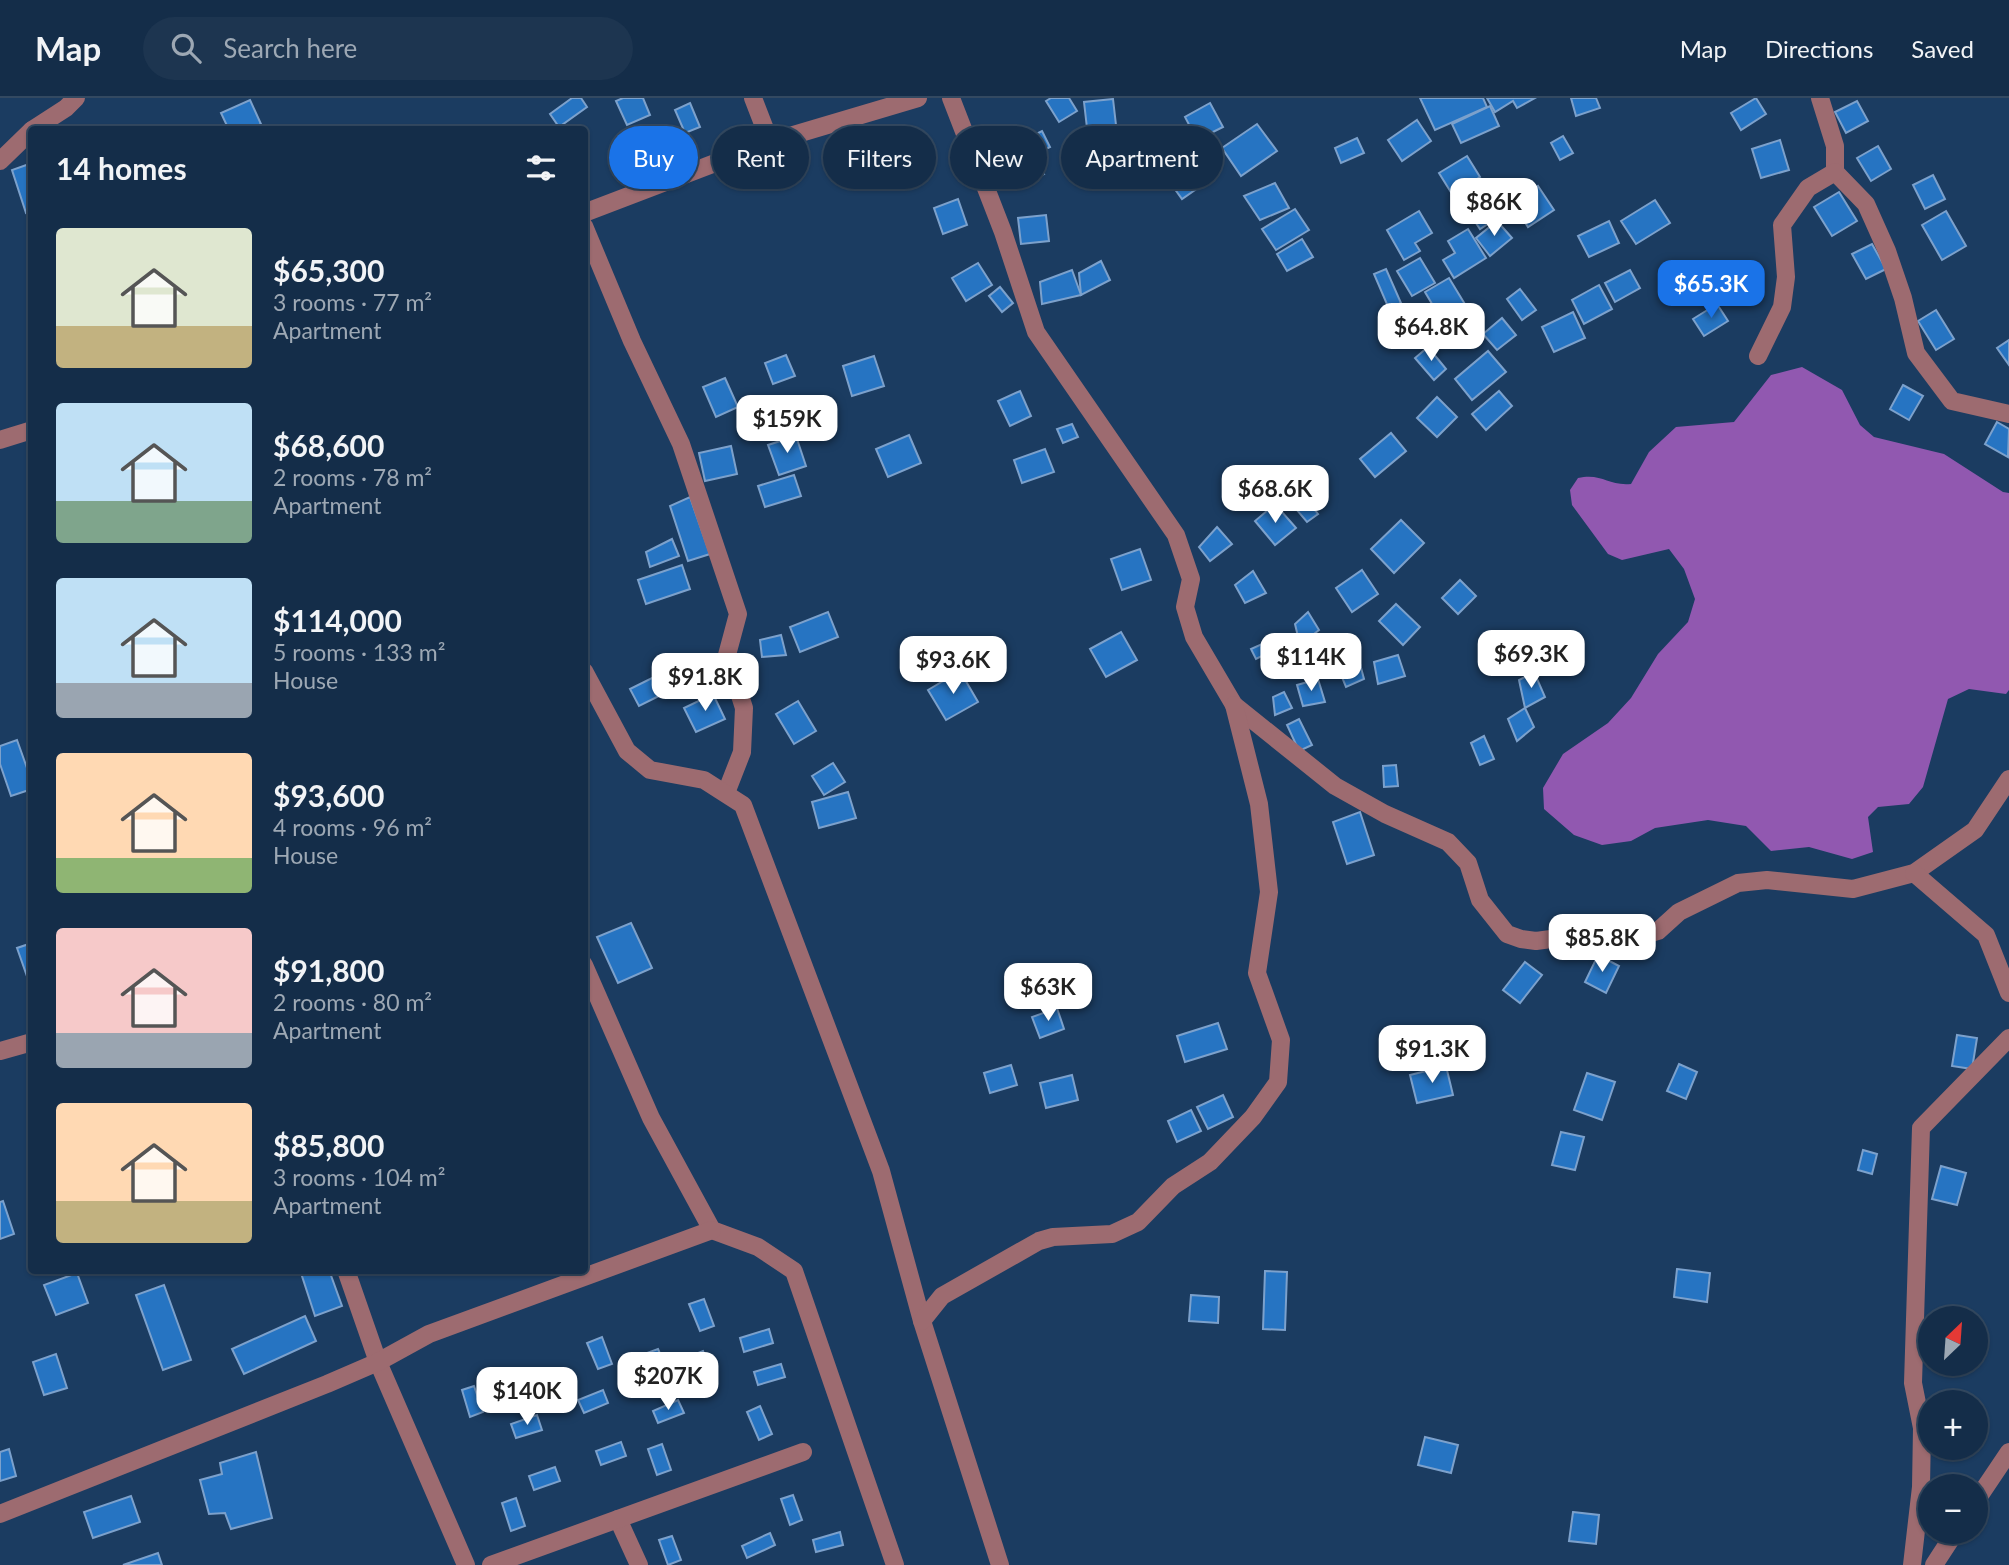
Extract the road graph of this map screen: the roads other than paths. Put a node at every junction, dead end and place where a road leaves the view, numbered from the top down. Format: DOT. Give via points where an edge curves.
graph roads {
  1 [pos="76,98"];
  2 [pos="753,98"];
  3 [pos="918,98"];
  4 [pos="951,98"];
  5 [pos="1820,98"];
  6 [pos="38,126"];
  7 [pos="764,126"];
  8 [pos="809,130"];
  9 [pos="28,134"];
  10 [pos="0,161"];
  11 [pos="712,164"];
  12 [pos="1835,172"];
  13 [pos="588,211"];
  14 [pos="588,236"];
  15 [pos="1758,356"];
  16 [pos="2009,414"];
  17 [pos="28,431"];
  18 [pos="0,440"];
  19 [pos="588,678"];
  20 [pos="1234,705"];
  21 [pos="2009,779"];
  22 [pos="726,793"];
  23 [pos="1914,873"];
  24 [pos="588,974"];
  25 [pos="2009,993"];
  26 [pos="2009,1038"];
  27 [pos="28,1043"];
  28 [pos="0,1051"];
  29 [pos="712,1230"];
  30 [pos="347,1274"];
  31 [pos="922,1321"];
  32 [pos="378,1362"];
  33 [pos="803,1452"];
  34 [pos="2009,1452"];
  35 [pos="1988,1483"];
  36 [pos="0,1514"];
  37 [pos="618,1519"];
  38 [pos="1948,1544"];
  39 [pos="466,1565"];
  40 [pos="491,1565"];
  41 [pos="639,1565"];
  42 [pos="895,1565"];
  43 [pos="1000,1565"];
  44 [pos="1912,1565"];
  45 [pos="1934,1565"];
  1 -- 6 [label="street"];
  2 -- 7 [label="street"];
  3 -- 8 [label="street"];
  4 -- 20 [label="street" via="1036,332 1176,535 1191,579 1185,607 1194,637"];
  5 -- 12 [label="street" via="1835,146"];
  9 -- 10 [label="street"];
  11 -- 13 [label="street"];
  12 -- 15 [label="street" via="1808,188 1782,225 1786,277 1782,307"];
  12 -- 16 [label="street" via="1866,204 1887,250 1916,353 1952,401"];
  14 -- 22 [label="street" via="681,444 738,614 727,654 744,708 742,752"];
  17 -- 18 [label="street"];
  19 -- 22 [label="street" via="627,751 650,770 704,780"];
  20 -- 23 [label="street" via="1335,786 1448,842 1468,863 1480,900 1507,934 1521,939 1603,932 1645,935 1738,883 1767,880 1853,889"];
  20 -- 31 [label="street" via="1259,804 1269,892 1257,973 1281,1040 1278,1082 1253,1117 1210,1162 1173,1186 1138,1222 1112,1234 1040,1241 942,1296"];
  21 -- 23 [label="street" via="1975,830"];
  22 -- 31 [label="street" via="743,804 877,1159"];
  23 -- 25 [label="street" via="1986,934"];
  24 -- 29 [label="street" via="651,1118"];
  26 -- 44 [label="street" via="1921,1128 1913,1382 1922,1428 1921,1487"];
  27 -- 28 [label="street"];
  29 -- 32 [label="street" via="429,1334"];
  29 -- 42 [label="street" via="758,1247 794,1270"];
  30 -- 32 [label="street"];
  31 -- 43 [label="street"];
  32 -- 36 [label="street"];
  32 -- 39 [label="street"];
  33 -- 37 [label="street"];
  34 -- 35 [label="street"];
  37 -- 40 [label="street"];
  37 -- 41 [label="street"];
  38 -- 45 [label="street"];
}
